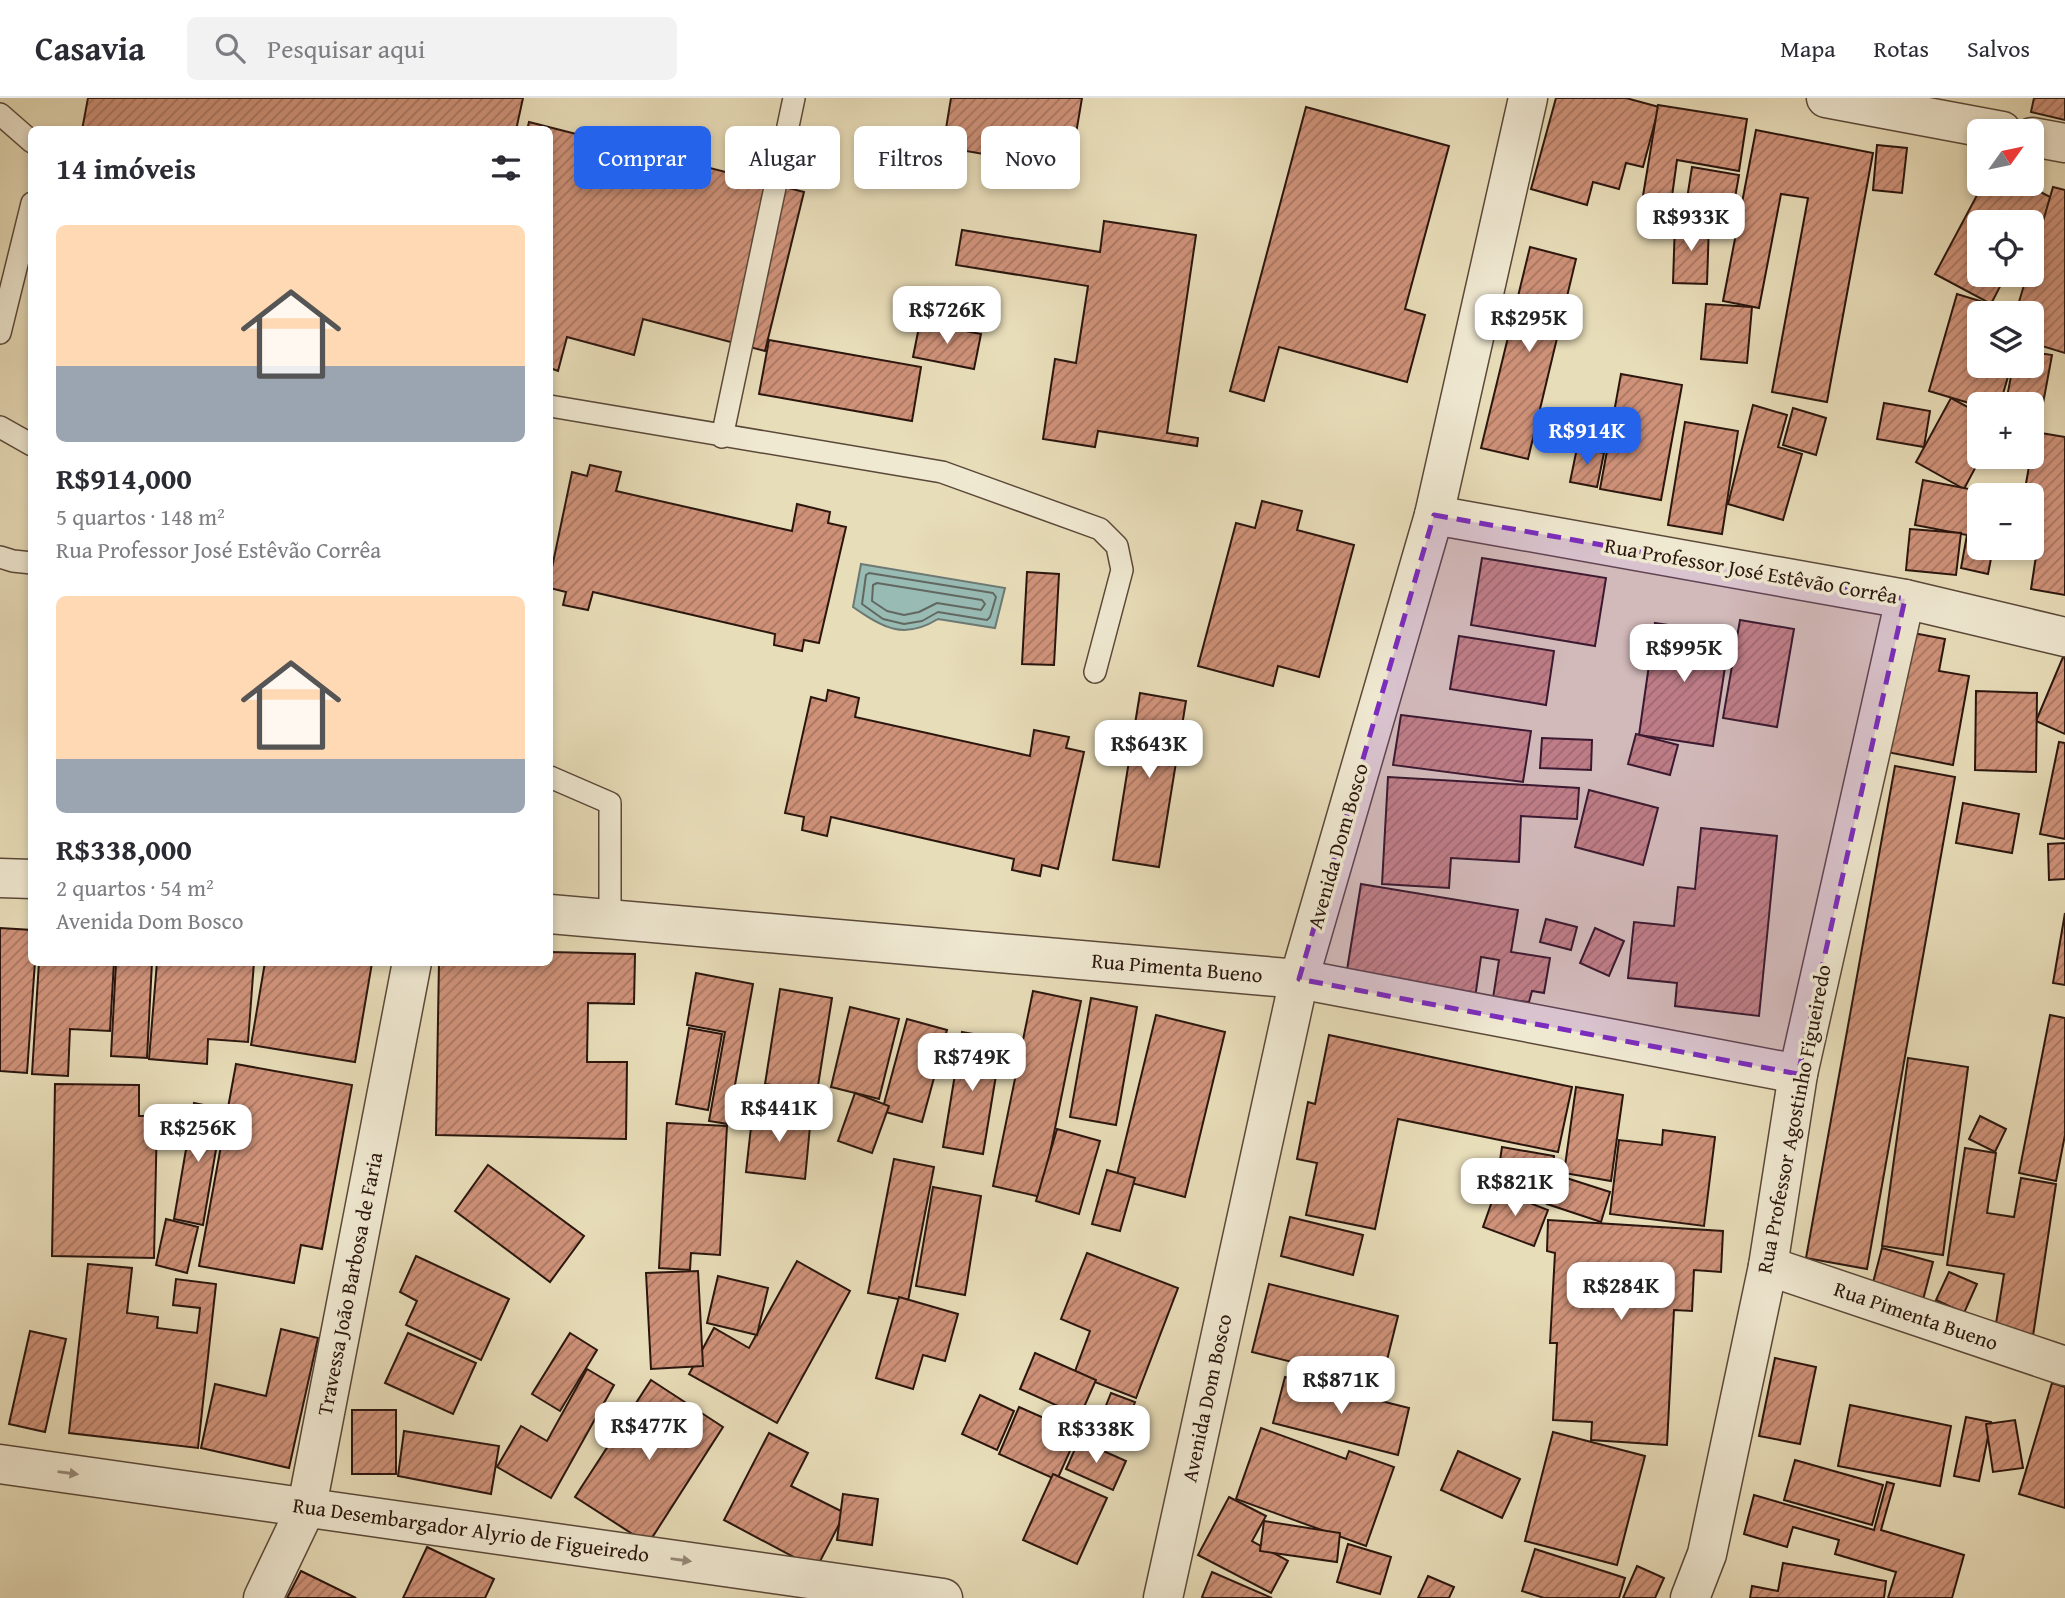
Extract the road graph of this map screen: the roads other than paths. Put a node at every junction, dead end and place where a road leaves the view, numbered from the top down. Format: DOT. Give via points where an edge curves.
graph roads {
  1 [pos="794,98"];
  2 [pos="1528,98"];
  3 [pos="1826,98"];
  4 [pos="0,114"];
  5 [pos="1967,124"];
  6 [pos="28,138"];
  7 [pos="2044,139"];
  8 [pos="2065,143"];
  9 [pos="28,218"];
  10 [pos="0,332"];
  11 [pos="553,407"];
  12 [pos="0,427"];
  13 [pos="722,437"];
  14 [pos="28,442"];
  15 [pos="1434,515"];
  16 [pos="0,556"];
  17 [pos="28,563"];
  18 [pos="1905,599"];
  19 [pos="2065,637"];
  20 [pos="1095,672"];
  21 [pos="553,778"];
  22 [pos="0,878"];
  23 [pos="28,879"];
  24 [pos="553,914"];
  25 [pos="610,918"];
  26 [pos="411,966"];
  27 [pos="1299,979"];
  28 [pos="1798,1074"];
  29 [pos="1768,1266"];
  30 [pos="2065,1366"];
  31 [pos="0,1464"];
  32 [pos="307,1506"];
  33 [pos="263,1598"];
  34 [pos="943,1598"];
  35 [pos="1163,1598"];
  36 [pos="1690,1598"];
  1 -- 13 [label="lane"];
  2 -- 15 [label="street, Avenida Dom Bosco"];
  3 -- 5 [label="street"];
  4 -- 6 [label="lane"];
  7 -- 8 [label="street"];
  9 -- 10 [label="lane"];
  11 -- 13 [label="lane"];
  12 -- 14 [label="lane"];
  13 -- 20 [label="lane" via="942,472 1100,529 1117,546 1122,570"];
  15 -- 18 [label="street, Rua Professor José Estêvão Corrêa"];
  15 -- 27 [label="street, Avenida Dom Bosco"];
  16 -- 17 [label="lane"];
  18 -- 19 [label="street, Rua Professor José Estêvão Corrêa"];
  18 -- 28 [label="street, Rua Professor Agostinho Figueiredo"];
  21 -- 25 [label="lane" via="610,803"];
  22 -- 23 [label="street"];
  24 -- 25 [label="street, Rua Pimenta Bueno"];
  25 -- 27 [label="street, Rua Pimenta Bueno"];
  26 -- 32 [label="street, Travessa João Barbosa de Faria"];
  27 -- 28 [label="street, Rua Pimenta Bueno"];
  27 -- 35 [label="street, Avenida Dom Bosco"];
  28 -- 29 [label="street, Rua Professor Agostinho Figueiredo"];
  29 -- 30 [label="street, Rua Pimenta Bueno"];
  29 -- 36 [label="street, Rua Professor Agostinho Figueiredo" via="1707,1554"];
  31 -- 32 [label="street, Rua Desembargador Alyrio de Figueiredo, one-way"];
  32 -- 33 [label="street, Travessa João Barbosa de Faria"];
  32 -- 34 [label="street, Rua Desembargador Alyrio de Figueiredo, one-way"];
}
